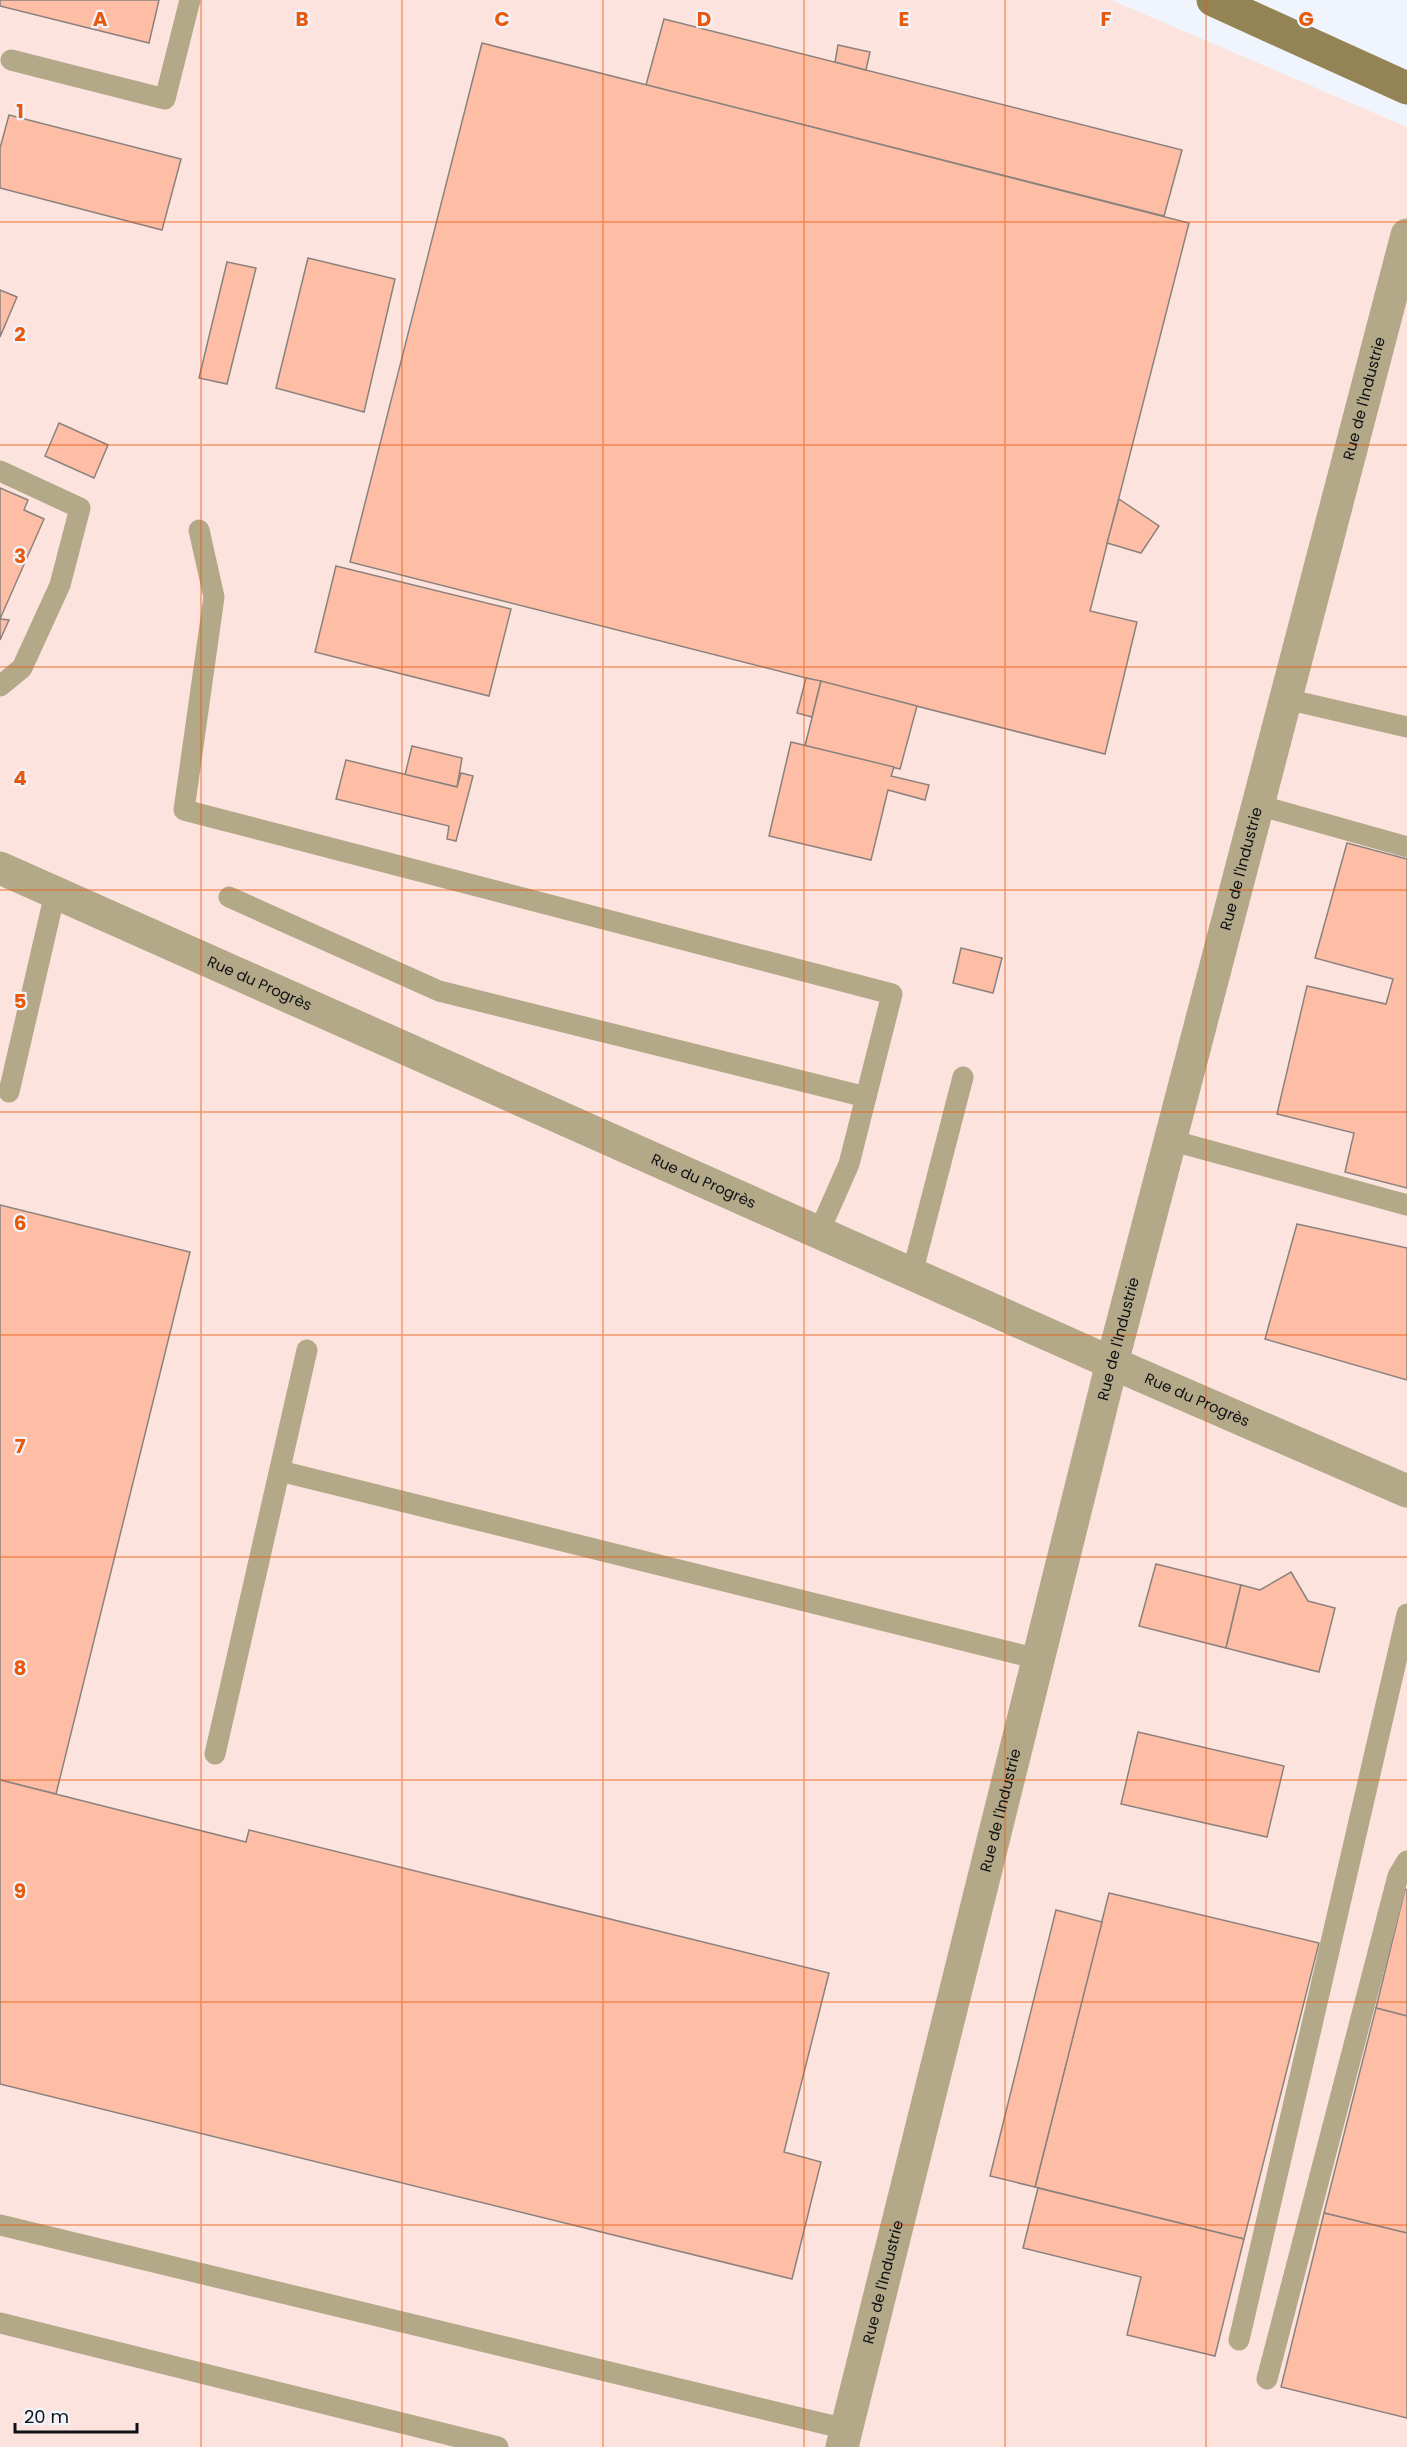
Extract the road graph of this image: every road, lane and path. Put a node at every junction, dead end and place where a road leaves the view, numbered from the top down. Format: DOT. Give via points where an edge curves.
graph roads {
  1 [pos="190,0"];
  2 [pos="1213,0"];
  3 [pos="11,60"];
  4 [pos="1407,88"];
  5 [pos="1407,235"];
  6 [pos="0,471"];
  7 [pos="199,530"];
  8 [pos="0,686"];
  9 [pos="1286,699"];
  10 [pos="1407,727"];
  11 [pos="1258,805"];
  12 [pos="1407,847"];
  13 [pos="0,868"];
  14 [pos="55,892"];
  15 [pos="229,897"];
  16 [pos="963,1077"];
  17 [pos="9,1092"];
  18 [pos="866,1097"];
  19 [pos="1170,1140"];
  20 [pos="1407,1205"];
  21 [pos="819,1232"];
  22 [pos="912,1274"];
  23 [pos="307,1350"];
  24 [pos="1112,1363"];
  25 [pos="280,1471"];
  26 [pos="1407,1491"];
  27 [pos="1407,1614"];
  28 [pos="1038,1659"];
  29 [pos="215,1754"];
  30 [pos="1407,1861"];
  31 [pos="0,2225"];
  32 [pos="0,2323"];
  33 [pos="1239,2340"];
  34 [pos="1267,2379"];
  35 [pos="844,2438"];
  36 [pos="498,2447"];
  1 -- 3 [label="lane" via="165,99"];
  2 -- 4 [label="main road"];
  5 -- 9 [label="street, Rue de l'Industrie"];
  6 -- 8 [label="lane" via="80,508 60,585 22,668"];
  7 -- 18 [label="lane" via="214,597 184,810 892,994"];
  9 -- 10 [label="lane"];
  9 -- 11 [label="street, Rue de l'Industrie"];
  11 -- 12 [label="lane"];
  11 -- 19 [label="street, Rue de l'Industrie"];
  13 -- 14 [label="street, Rue du Progrès"];
  14 -- 17 [label="lane"];
  14 -- 21 [label="street, Rue du Progrès"];
  15 -- 18 [label="lane" via="439,991"];
  16 -- 22 [label="lane"];
  18 -- 21 [label="lane" via="849,1164"];
  19 -- 20 [label="lane"];
  19 -- 24 [label="street, Rue de l'Industrie"];
  21 -- 22 [label="street, Rue du Progrès"];
  22 -- 24 [label="street, Rue du Progrès"];
  23 -- 25 [label="lane"];
  24 -- 26 [label="street, Rue du Progrès"];
  24 -- 28 [label="street, Rue de l'Industrie"];
  25 -- 28 [label="lane"];
  25 -- 29 [label="lane"];
  27 -- 33 [label="lane"];
  28 -- 35 [label="street, Rue de l'Industrie"];
  30 -- 34 [label="lane" via="1398,1876"];
  31 -- 35 [label="lane"];
  32 -- 36 [label="lane"];
}
